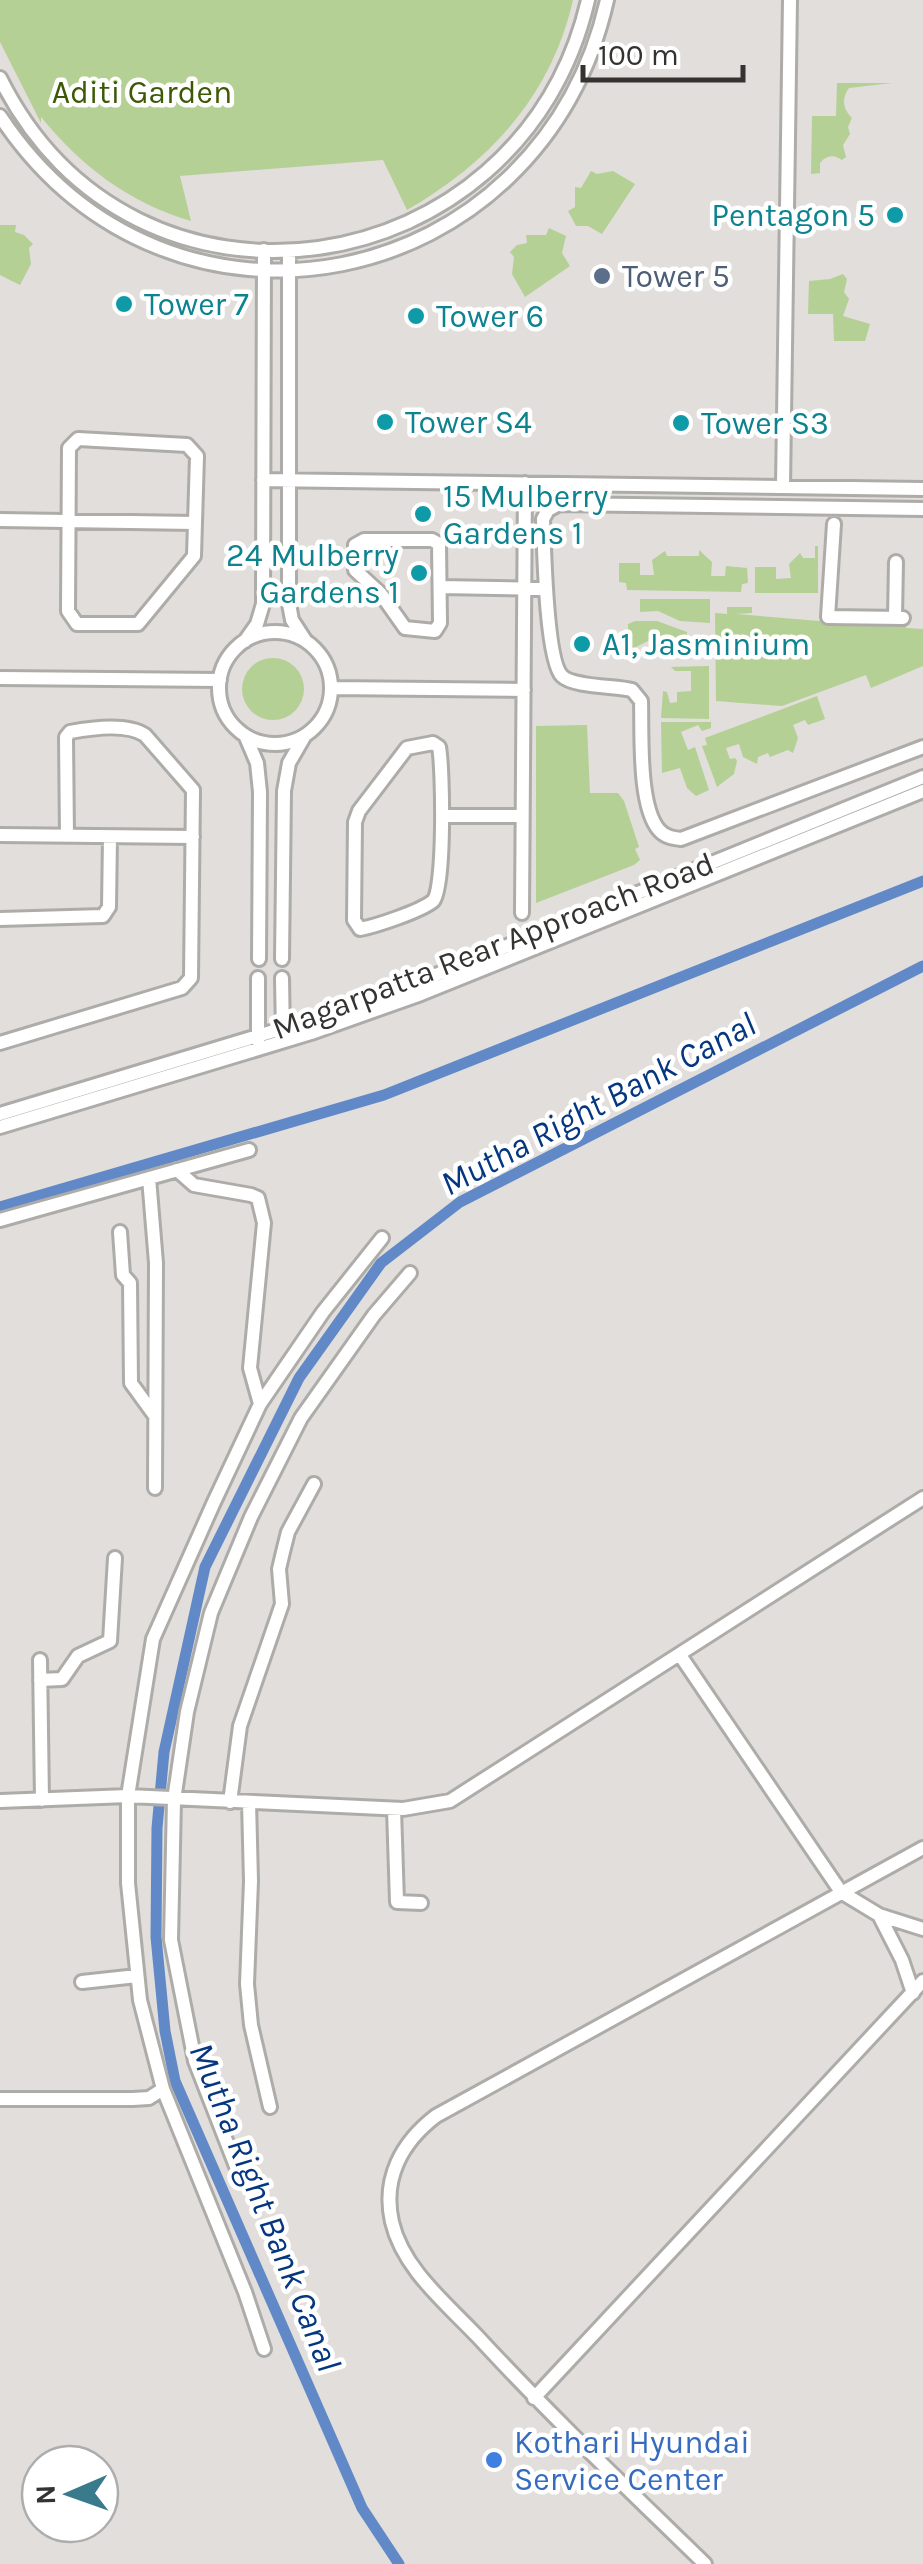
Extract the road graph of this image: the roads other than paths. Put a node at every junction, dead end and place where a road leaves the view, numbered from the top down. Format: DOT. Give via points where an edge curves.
graph roads {
  1 [pos="588,0"];
  2 [pos="608,0"];
  3 [pos="790,0"];
  4 [pos="0,78"];
  5 [pos="0,116"];
  6 [pos="264,250"];
  7 [pos="289,251"];
  8 [pos="264,270"];
  9 [pos="290,270"];
  10 [pos="264,480"];
  11 [pos="289,480"];
  12 [pos="525,483"];
  13 [pos="783,487"];
  14 [pos="840,488"];
  15 [pos="923,489"];
  16 [pos="840,508"];
  17 [pos="923,509"];
  18 [pos="0,520"];
  19 [pos="71,521"];
  20 [pos="195,523"];
  21 [pos="834,524"];
  22 [pos="896,562"];
  23 [pos="440,587"];
  24 [pos="546,589"];
  25 [pos="524,590"];
  26 [pos="305,640"];
  27 [pos="245,641"];
  28 [pos="0,678"];
  29 [pos="220,680"];
  30 [pos="331,688"];
  31 [pos="524,690"];
  32 [pos="245,735"];
  33 [pos="306,735"];
  34 [pos="923,747"];
  35 [pos="923,777"];
  36 [pos="923,791"];
  37 [pos="442,816"];
  38 [pos="522,816"];
  39 [pos="0,836"];
  40 [pos="67,836"];
  41 [pos="110,837"];
  42 [pos="193,838"];
  43 [pos="522,913"];
  44 [pos="0,919"];
  45 [pos="258,958"];
  46 [pos="282,959"];
  47 [pos="258,978"];
  48 [pos="282,978"];
  49 [pos="283,1035"];
  50 [pos="258,1042"];
  51 [pos="0,1043"];
  52 [pos="0,1114"];
  53 [pos="0,1127"];
  54 [pos="249,1150"];
  55 [pos="177,1170"];
  56 [pos="149,1178"];
  57 [pos="0,1220"];
  58 [pos="120,1232"];
  59 [pos="382,1238"];
  60 [pos="410,1273"];
  61 [pos="260,1404"];
  62 [pos="156,1418"];
  63 [pos="314,1484"];
  64 [pos="154,1488"];
  65 [pos="923,1498"];
  66 [pos="116,1558"];
  67 [pos="680,1655"];
  68 [pos="40,1660"];
  69 [pos="40,1680"];
  70 [pos="134,1797"];
  71 [pos="42,1800"];
  72 [pos="170,1800"];
  73 [pos="0,1802"];
  74 [pos="230,1802"];
  75 [pos="249,1802"];
  76 [pos="394,1809"];
  77 [pos="923,1848"];
  78 [pos="842,1892"];
  79 [pos="421,1903"];
  80 [pos="879,1916"];
  81 [pos="923,1929"];
  82 [pos="138,1976"];
  83 [pos="82,1982"];
  84 [pos="918,1987"];
  85 [pos="163,2089"];
  86 [pos="0,2099"];
  87 [pos="270,2107"];
  88 [pos="241,2178"];
  89 [pos="264,2349"];
  90 [pos="534,2398"];
  91 [pos="705,2564"];
  1 -- 7 [label="street" via="572,54 544,106 478,180 394,230"];
  2 -- 9 [label="street" via="566,108 536,151 490,195 400,248"];
  3 -- 13 [label="street"];
  4 -- 6 [label="street" via="49,149 110,200 180,235"];
  5 -- 8 [label="street" via="50,178 117,228 195,259"];
  6 -- 7 [label="street"];
  6 -- 8 [label="street"];
  7 -- 9 [label="street"];
  8 -- 9 [label="street"];
  8 -- 10 [label="street"];
  9 -- 11 [label="street"];
  10 -- 11 [label="street"];
  10 -- 27 [label="street" via="263,604"];
  11 -- 12 [label="street"];
  11 -- 26 [label="street" via="288,604"];
  12 -- 13 [label="street"];
  12 -- 25 [label="street"];
  13 -- 14 [label="street"];
  14 -- 15 [label="street"];
  14 -- 16 [label="street"];
  16 -- 17 [label="street"];
  16 -- 24 [label="street" via="559,504 543,519"];
  18 -- 19 [label="street"];
  19 -- 20 [label="street"];
  19 -- 20 [label="street" via="69,448 78,439 188,445 197,456"];
  19 -- 20 [label="street" via="71,620 128,626 145,618 190,564"];
  21 -- 22 [label="street" via="828,616 898,618"];
  23 -- 23 [label="street" via="436,541 354,545 355,570 410,631 438,628"];
  23 -- 25 [label="street"];
  24 -- 25 [label="street"];
  24 -- 34 [label="street" via="562,676 632,690 641,702 647,797 657,828 669,837"];
  25 -- 31 [label="street"];
  26 -- 27 [label="street" via="275,632"];
  26 -- 30 [label="street" via="326,664"];
  27 -- 29 [label="street"];
  28 -- 29 [label="street"];
  29 -- 32 [label="street" via="225,712"];
  30 -- 31 [label="street"];
  30 -- 33 [label="street" via="326,711"];
  31 -- 38 [label="street"];
  32 -- 33 [label="street" via="276,744"];
  32 -- 45 [label="street" via="260,792"];
  33 -- 46 [label="street" via="289,763 284,790"];
  35 -- 49 [label="street, Magarpatta Rear Approach Road"];
  36 -- 49 [label="street, Magarpatta Rear Approach Road" via="421,994"];
  37 -- 37 [label="street" via="439,747 407,748 356,822 354,920 360,929 434,900"];
  37 -- 38 [label="street"];
  38 -- 43 [label="street"];
  39 -- 40 [label="street"];
  40 -- 41 [label="street"];
  40 -- 42 [label="street" via="66,737 76,730 124,728 146,735 188,780 195,799"];
  41 -- 42 [label="street"];
  41 -- 44 [label="street" via="103,916"];
  42 -- 51 [label="street" via="193,970 187,984"];
  47 -- 50 [label="street"];
  48 -- 49 [label="street"];
  49 -- 50 [label="street, Magarpatta Rear Approach Road"];
  50 -- 52 [label="street, Magarpatta Rear Approach Road"];
  50 -- 53 [label="street, Magarpatta Rear Approach Road"];
  54 -- 55 [label="street"];
  55 -- 56 [label="street"];
  55 -- 61 [label="street" via="194,1185 251,1195 262,1206 250,1368"];
  56 -- 57 [label="street"];
  56 -- 62 [label="street"];
  58 -- 62 [label="street" via="123,1275 130,1283 131,1383"];
  59 -- 61 [label="street"];
  60 -- 72 [label="street" via="301,1418 251,1517 211,1613"];
  61 -- 70 [label="street" via="153,1639"];
  62 -- 64 [label="street"];
  63 -- 74 [label="street" via="282,1552 282,1604 240,1726"];
  65 -- 67 [label="street"];
  66 -- 69 [label="street" via="110,1640 78,1656 62,1679"];
  67 -- 76 [label="street" via="462,1795"];
  67 -- 78 [label="street"];
  68 -- 69 [label="street"];
  69 -- 71 [label="street"];
  70 -- 71 [label="street"];
  70 -- 72 [label="street"];
  70 -- 82 [label="street" via="128,1884"];
  71 -- 73 [label="street"];
  72 -- 74 [label="street"];
  72 -- 88 [label="street" via="171,1940 195,2062"];
  74 -- 75 [label="street"];
  75 -- 76 [label="street"];
  75 -- 87 [label="street" via="247,1984"];
  76 -- 79 [label="street" via="397,1902"];
  77 -- 78 [label="street"];
  78 -- 80 [label="street"];
  78 -- 90 [label="street" via="436,2116 405,2144 390,2203 406,2255"];
  80 -- 81 [label="street"];
  80 -- 84 [label="street"];
  82 -- 83 [label="street"];
  82 -- 85 [label="street"];
  84 -- 90 [label="street"];
  85 -- 86 [label="street" via="133,2099"];
  85 -- 89 [label="street"];
  90 -- 91 [label="street"];
}
